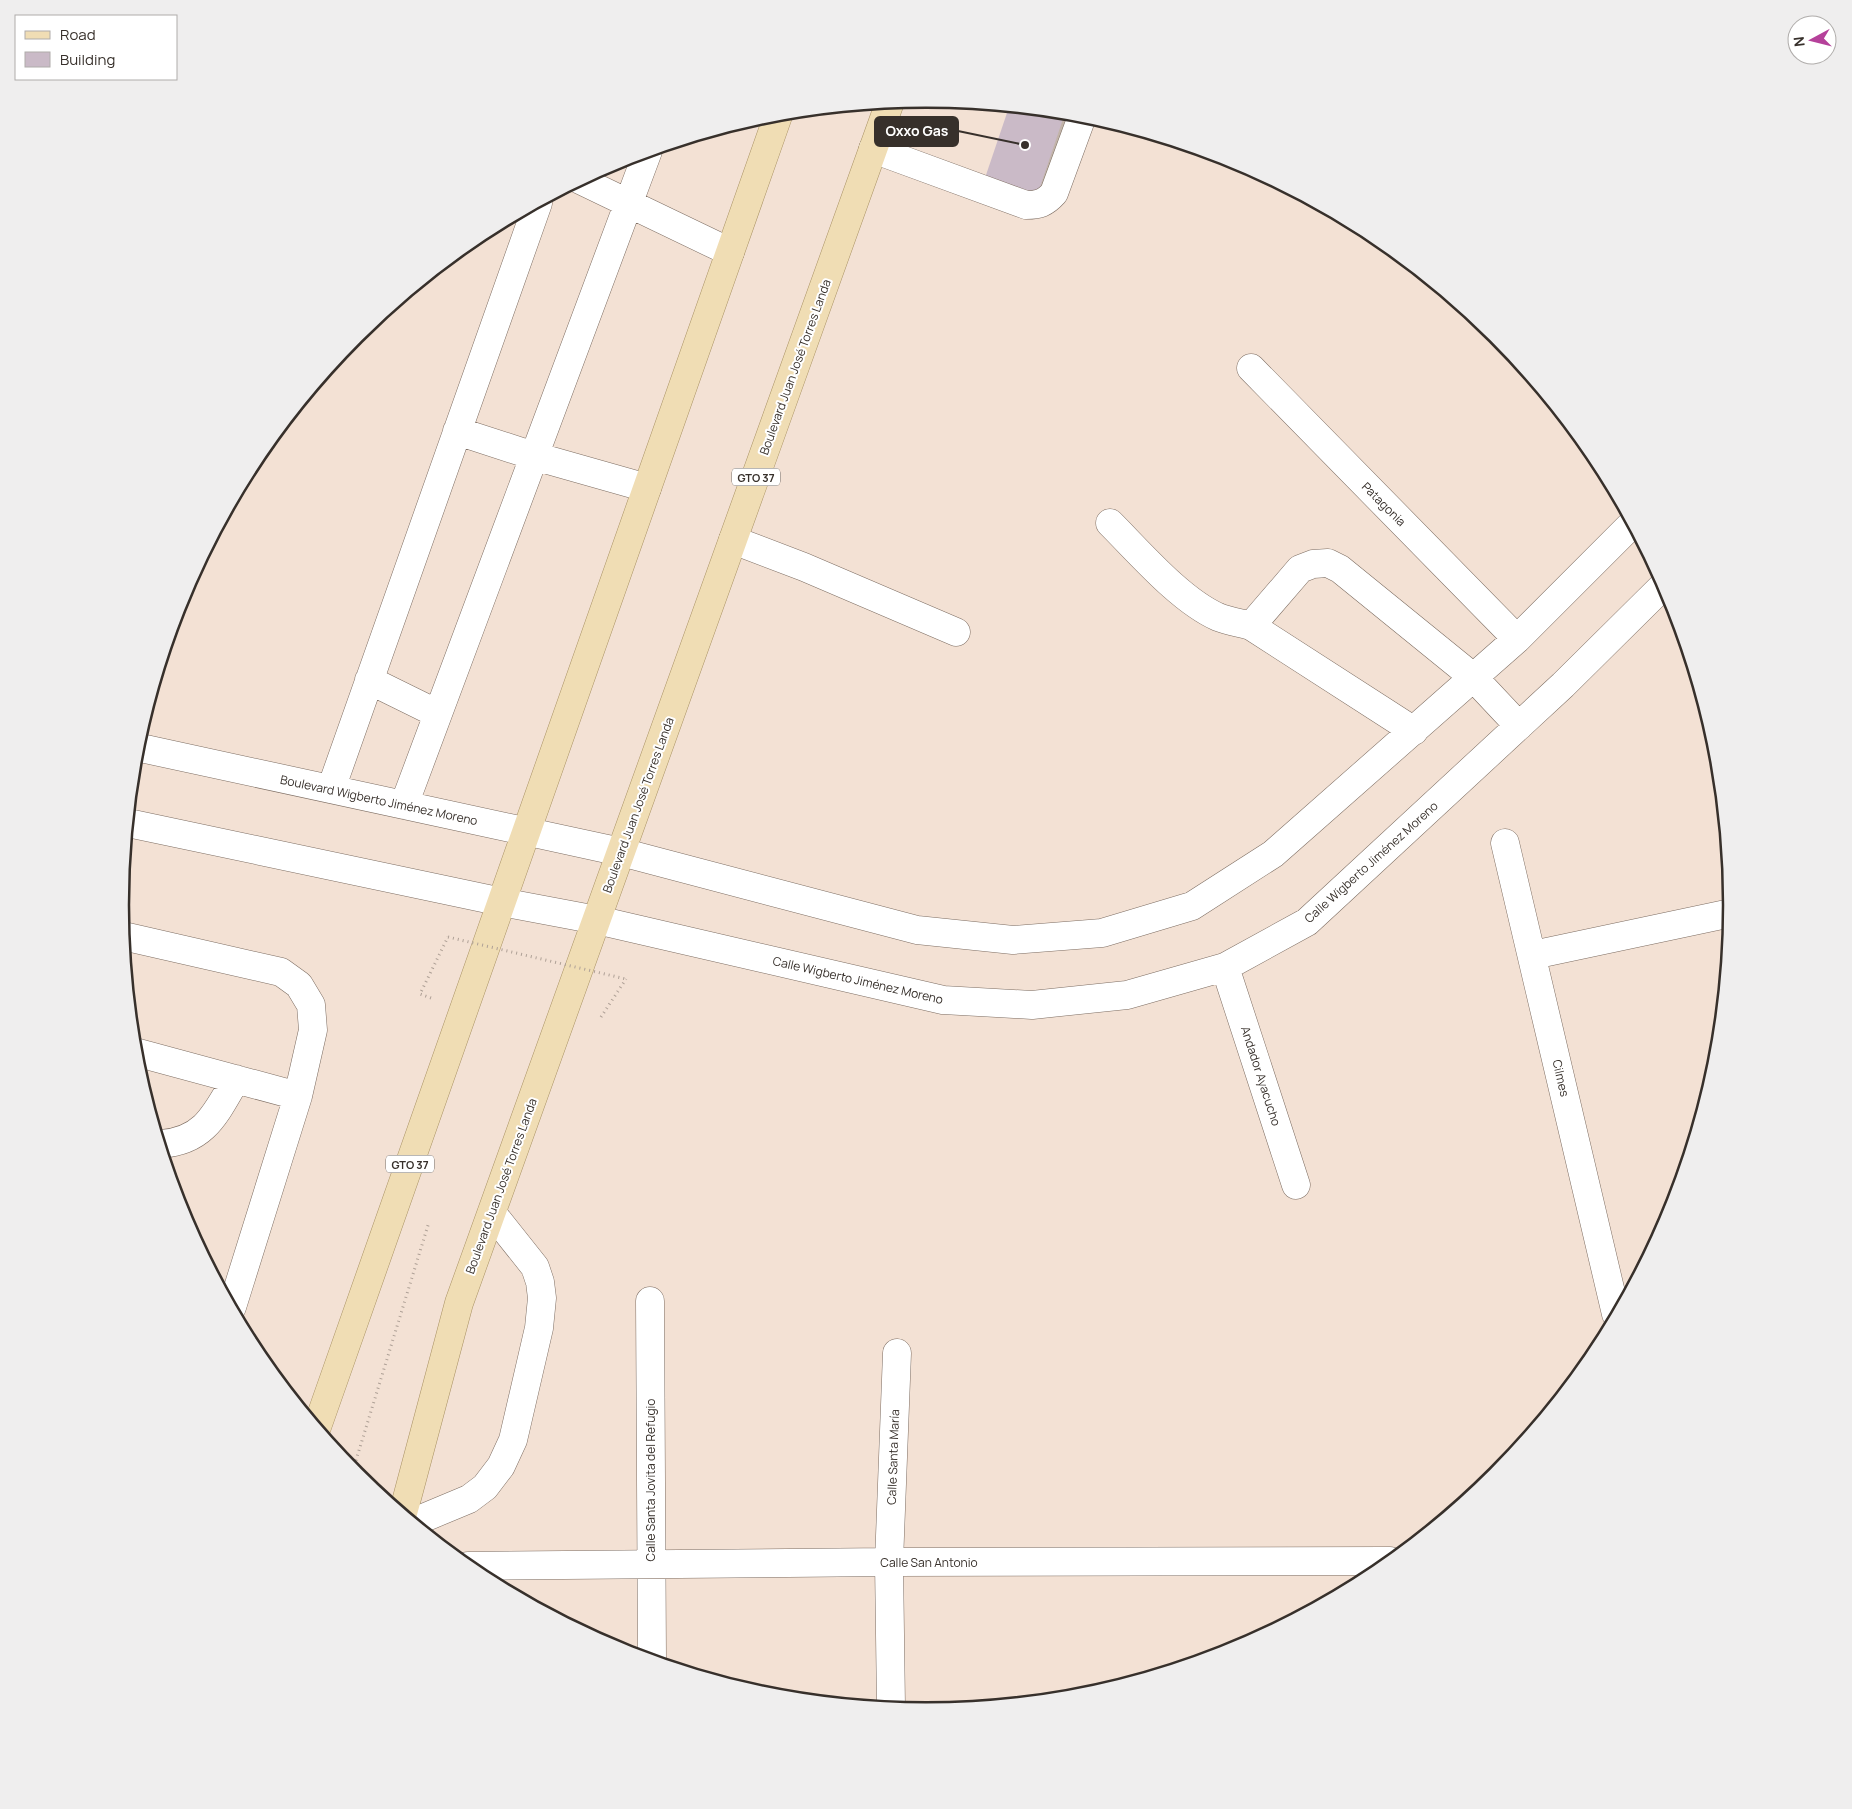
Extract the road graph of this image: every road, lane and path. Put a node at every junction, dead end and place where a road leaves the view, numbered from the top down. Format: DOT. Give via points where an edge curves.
graph roads {
  1 [pos="888,109"];
  2 [pos="772,123"];
  3 [pos="1080,123"];
  4 [pos="873,149"];
  5 [pos="645,159"];
  6 [pos="587,183"];
  7 [pos="628,202"];
  8 [pos="536,209"];
  9 [pos="730,252"];
  10 [pos="1251,368"];
  11 [pos="457,431"];
  12 [pos="534,456"];
  13 [pos="647,488"];
  14 [pos="1110,523"];
  15 [pos="1628,528"];
  16 [pos="733,540"];
  17 [pos="1659,592"];
  18 [pos="1251,626"];
  19 [pos="956,632"];
  20 [pos="1517,639"];
  21 [pos="1473,677"];
  22 [pos="369,680"];
  23 [pos="438,714"];
  24 [pos="1519,726"];
  25 [pos="1414,731"];
  26 [pos="144,750"];
  27 [pos="331,789"];
  28 [pos="404,805"];
  29 [pos="134,824"];
  30 [pos="527,832"];
  31 [pos="1505,843"];
  32 [pos="621,852"];
  33 [pos="502,902"];
  34 [pos="1723,914"];
  35 [pos="597,920"];
  36 [pos="130,938"];
  37 [pos="1533,955"];
  38 [pos="1225,967"];
  39 [pos="420,994"];
  40 [pos="597,1024"];
  41 [pos="143,1054"];
  42 [pos="236,1079"];
  43 [pos="298,1096"];
  44 [pos="166,1144"];
  45 [pos="1296,1185"];
  46 [pos="492,1213"];
  47 [pos="234,1300"];
  48 [pos="650,1301"];
  49 [pos="1614,1306"];
  50 [pos="898,1353"];
  51 [pos="319,1421"];
  52 [pos="405,1507"];
  53 [pos="420,1520"];
  54 [pos="1377,1561"];
  55 [pos="890,1562"];
  56 [pos="650,1563"];
  57 [pos="481,1566"];
  58 [pos="652,1652"];
  59 [pos="891,1701"];
  1 -- 4 [label="main road, Boulevard Juan José Torres Landa / GTO 37"];
  2 -- 9 [label="main road, GTO 37"];
  3 -- 4 [label="street" via="1054,192 1047,201 1038,205 1026,205"];
  4 -- 16 [label="main road, Boulevard Juan José Torres Landa / GTO 37"];
  5 -- 7 [label="street"];
  6 -- 7 [label="street"];
  7 -- 9 [label="street"];
  7 -- 12 [label="street"];
  8 -- 11 [label="street"];
  9 -- 13 [label="main road, GTO 37"];
  10 -- 20 [label="street, Patagonia"];
  11 -- 12 [label="street"];
  11 -- 22 [label="street"];
  12 -- 13 [label="street"];
  12 -- 23 [label="street"];
  13 -- 30 [label="main road, GTO 37"];
  14 -- 18 [label="street" via="1184,596 1220,618"];
  15 -- 20 [label="street"];
  16 -- 19 [label="street"];
  16 -- 32 [label="main road, Boulevard Juan José Torres Landa / GTO 37"];
  17 -- 24 [label="street, Calle Wigberto Jiménez Moreno"];
  18 -- 21 [label="street" via="1300,569 1313,564 1328,564 1340,569"];
  18 -- 25 [label="street"];
  20 -- 21 [label="street"];
  21 -- 24 [label="street"];
  21 -- 25 [label="street"];
  22 -- 23 [label="street"];
  22 -- 27 [label="street"];
  23 -- 28 [label="street"];
  24 -- 38 [label="street, Calle Wigberto Jiménez Moreno" via="1307,922"];
  25 -- 32 [label="street" via="1273,854 1192,906 1102,933 1013,940 917,930"];
  26 -- 27 [label="street, Boulevard Wigberto Jiménez Moreno"];
  27 -- 28 [label="street, Boulevard Wigberto Jiménez Moreno"];
  28 -- 30 [label="street, Boulevard Wigberto Jiménez Moreno"];
  29 -- 33 [label="street"];
  30 -- 32 [label="street, Boulevard Wigberto Jiménez Moreno"];
  30 -- 33 [label="main road, GTO 37"];
  31 -- 37 [label="street, Cilmes"];
  32 -- 35 [label="main road, Boulevard Juan José Torres Landa / GTO 37"];
  33 -- 35 [label="street"];
  33 -- 51 [label="main road, GTO 37"];
  34 -- 37 [label="street"];
  35 -- 38 [label="street, Calle Wigberto Jiménez Moreno" via="943,1000 1032,1005 1127,995"];
  35 -- 46 [label="main road, Boulevard Juan José Torres Landa / GTO 37"];
  36 -- 43 [label="street" via="281,972 300,985 311,1005 313,1030"];
  37 -- 49 [label="street, Cilmes"];
  38 -- 45 [label="street, Andador Ayacucho"];
  39 -- 40 [label="path, bridge" via="448,937 626,979"];
  41 -- 42 [label="street"];
  42 -- 43 [label="street"];
  42 -- 44 [label="street" via="212,1120 194,1135"];
  43 -- 47 [label="street"];
  46 -- 52 [label="main road, Boulevard Juan José Torres Landa / GTO 37" via="460,1302"];
  46 -- 53 [label="street" via="535,1267 542,1298 539,1328 513,1440 501,1466 486,1487 469,1499"];
  48 -- 56 [label="street, Calle Santa Jovita del Refugio"];
  50 -- 55 [label="street, Calle Santa María"];
  54 -- 55 [label="street, Calle San Antonio"];
  55 -- 56 [label="street, Calle San Antonio"];
  55 -- 59 [label="street, Calle Santa María"];
  56 -- 57 [label="street, Calle San Antonio"];
  56 -- 58 [label="street, Calle Santa Jovita del Refugio"];
}
